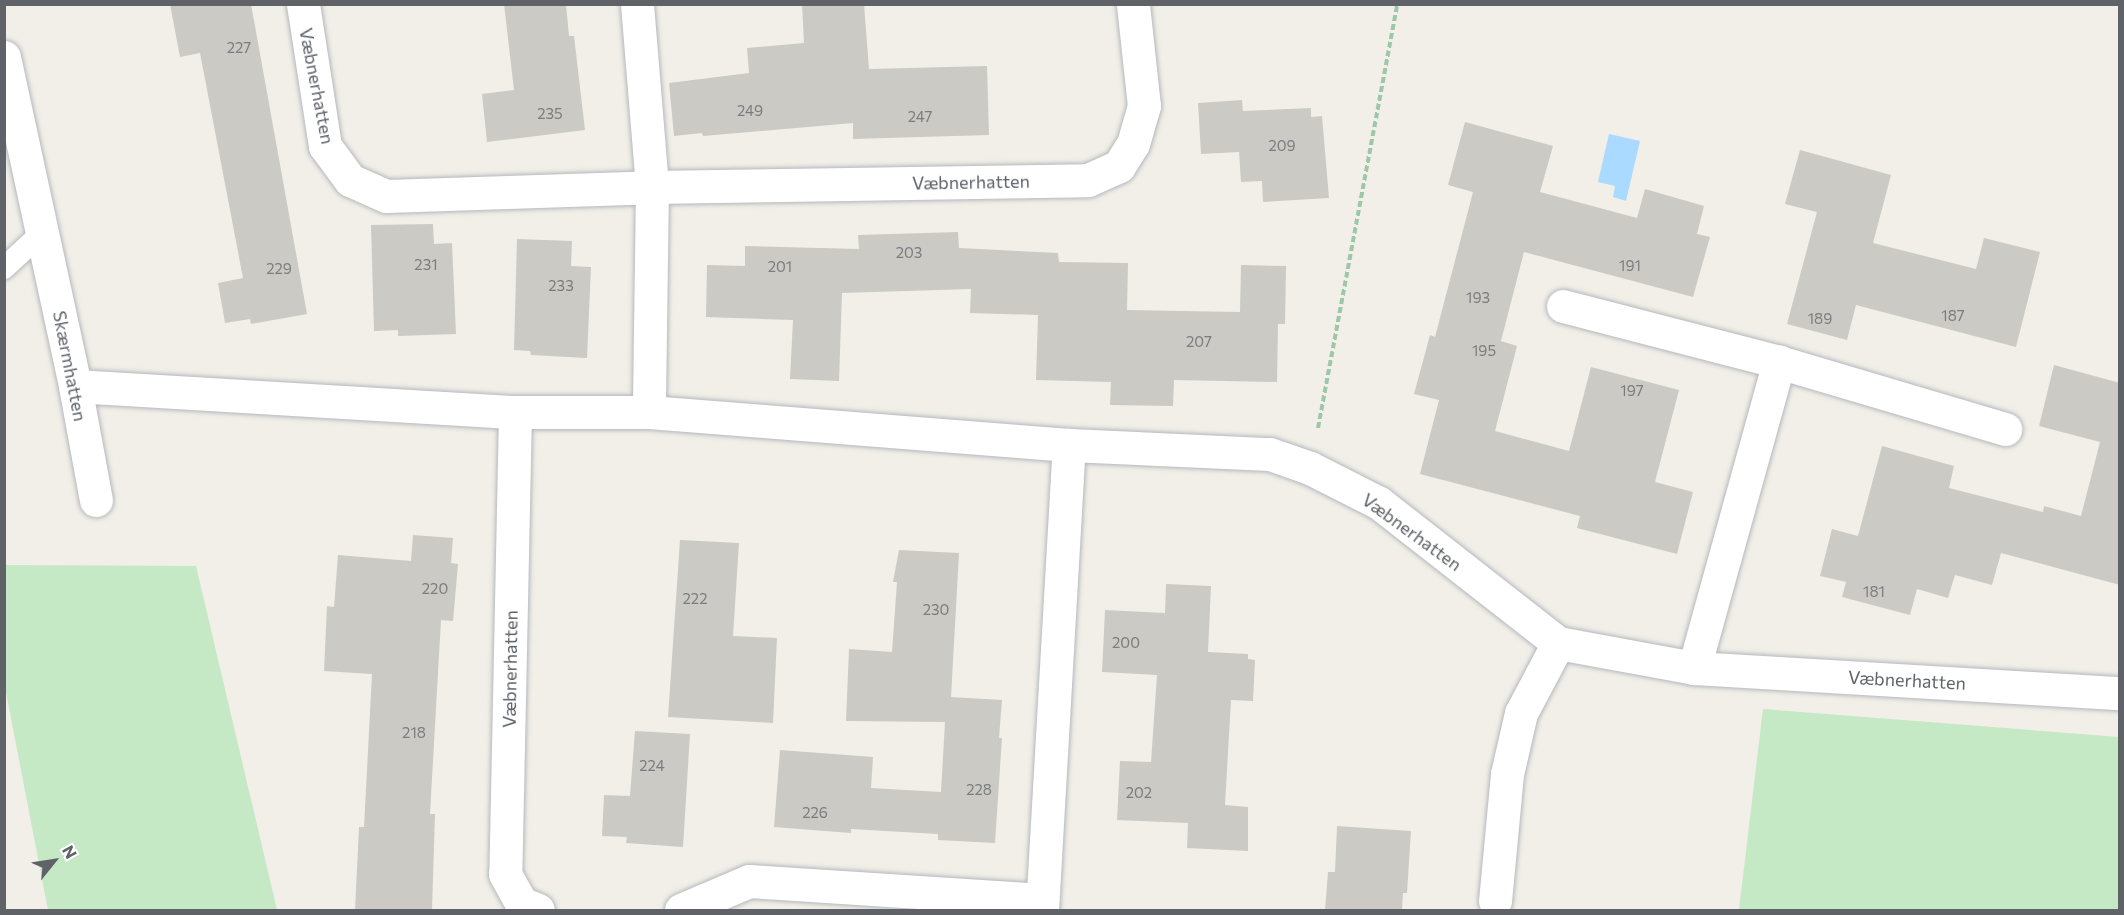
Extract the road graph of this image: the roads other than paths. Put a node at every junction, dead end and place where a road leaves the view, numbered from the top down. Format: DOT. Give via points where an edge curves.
graph roads {
  1 [pos="303,4"];
  2 [pos="637,4"];
  3 [pos="1133,4"];
  4 [pos="4,57"];
  5 [pos="652,187"];
  6 [pos="43,232"];
  7 [pos="4,268"];
  8 [pos="1563,306"];
  9 [pos="1779,362"];
  10 [pos="75,386"];
  11 [pos="515,412"];
  12 [pos="649,412"];
  13 [pos="2005,429"];
  14 [pos="1069,445"];
  15 [pos="96,500"];
  16 [pos="1558,644"];
  17 [pos="1694,668"];
  18 [pos="2120,693"];
  19 [pos="1495,901"];
  20 [pos="1042,905"];
  21 [pos="538,910"];
  22 [pos="681,910"];
  1 -- 5 [label="street, Væbnerhatten" via="325,146 350,180 386,196"];
  2 -- 5 [label="street"];
  3 -- 5 [label="street, Væbnerhatten" via="1144,106 1133,144 1119,166 1088,180"];
  4 -- 6 [label="street, Skærmhatten"];
  5 -- 12 [label="street"];
  6 -- 7 [label="lane"];
  6 -- 10 [label="street, Skærmhatten"];
  8 -- 9 [label="street"];
  9 -- 13 [label="street"];
  9 -- 17 [label="street"];
  10 -- 11 [label="street, Væbnerhatten"];
  10 -- 15 [label="street, Skærmhatten"];
  11 -- 12 [label="street, Væbnerhatten"];
  11 -- 21 [label="street, Væbnerhatten" via="505,874 521,903"];
  12 -- 14 [label="street, Væbnerhatten"];
  14 -- 16 [label="street, Væbnerhatten" via="1270,454 1310,468 1379,503"];
  14 -- 20 [label="street"];
  16 -- 17 [label="street, Væbnerhatten"];
  16 -- 19 [label="street" via="1521,713 1507,774"];
  17 -- 18 [label="street, Væbnerhatten"];
  20 -- 22 [label="street" via="749,881"];
}
